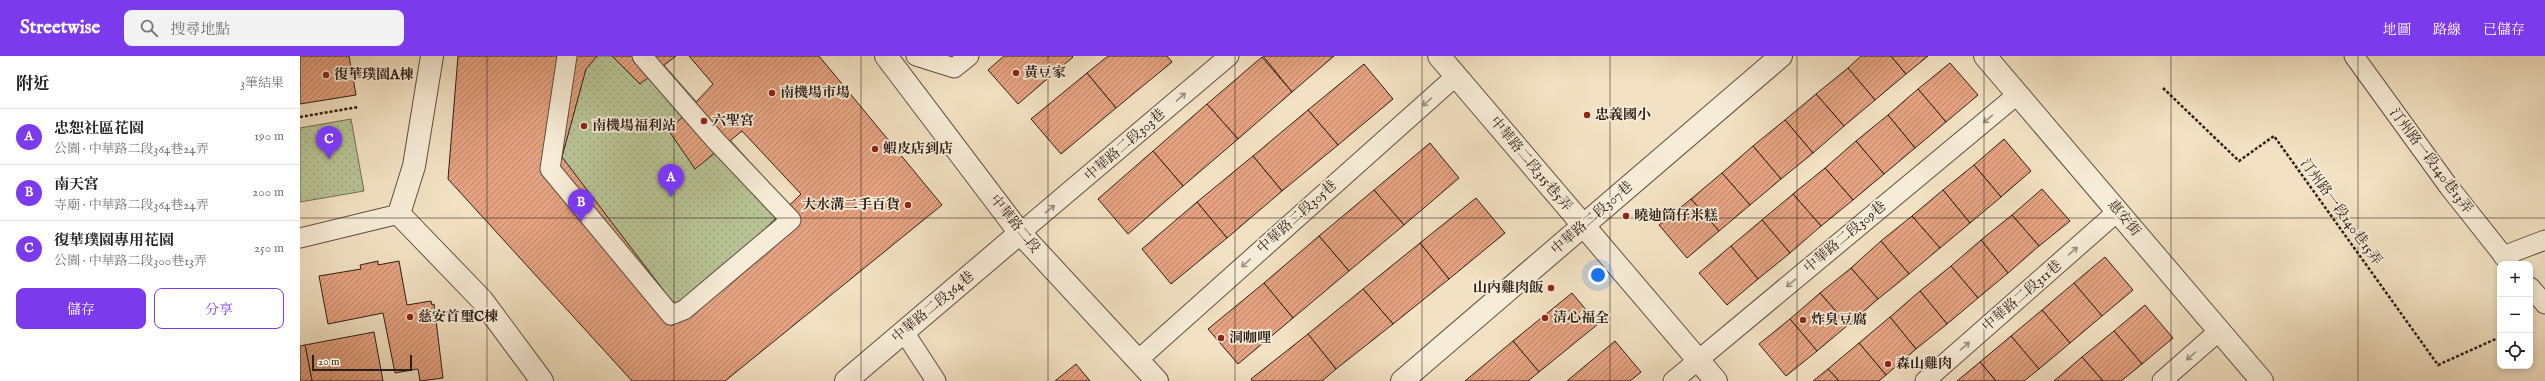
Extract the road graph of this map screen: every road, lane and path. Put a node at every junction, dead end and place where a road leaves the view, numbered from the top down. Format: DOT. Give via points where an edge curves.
graph roads {
  1 [pos="432,56"];
  2 [pos="567,56"];
  3 [pos="642,56"];
  4 [pos="886,56"];
  5 [pos="916,56"];
  6 [pos="969,56"];
  7 [pos="1229,56"];
  8 [pos="1439,56"];
  9 [pos="1782,56"];
  10 [pos="1985,56"];
  11 [pos="2354,56"];
  12 [pos="1456,76"];
  13 [pos="2163,88"];
  14 [pos="2018,94"];
  15 [pos="358,107"];
  16 [pos="300,117"];
  17 [pos="2118,211"];
  18 [pos="399,214"];
  19 [pos="1583,225"];
  20 [pos="1020,233"];
  21 [pos="300,238"];
  22 [pos="2545,240"];
  23 [pos="2507,260"];
  24 [pos="2533,290"];
  25 [pos="2545,304"];
  26 [pos="2219,331"];
  27 [pos="904,332"];
  28 [pos="2497,338"];
  29 [pos="1138,359"];
  30 [pos="1698,360"];
  31 [pos="542,381"];
  32 [pos="846,381"];
  33 [pos="936,381"];
  34 [pos="1157,381"];
  35 [pos="1402,381"];
  36 [pos="1673,381"];
  37 [pos="1716,381"];
  38 [pos="1925,381"];
  39 [pos="2162,381"];
  40 [pos="2262,381"];
  1 -- 18 [label="street" via="414,166"];
  2 -- 3 [label="lane" via="550,169 671,315 684,310 791,220 716,141"];
  4 -- 20 [label="street, 中華路二段"];
  5 -- 6 [label="lane" via="954,68"];
  20 -- 7 [label="lane, 中華路二段303巷, one-way"];
  8 -- 12 [label="street, 中華路二段315巷5弄"];
  9 -- 19 [label="street, 中華路二段307巷"];
  10 -- 14 [label="street, 惠安街"];
  11 -- 23 [label="lane, 汀州路一段140巷13弄" via="2449,187"];
  12 -- 19 [label="street, 中華路二段315巷5弄"];
  12 -- 29 [label="lane, 中華路二段305巷, one-way"];
  13 -- 28 [label="path, 汀州路一段140巷15弄" via="2239,161 2274,136 2438,365"];
  14 -- 17 [label="street, 惠安街"];
  14 -- 30 [label="lane, 中華路二段309巷, one-way"];
  15 -- 16 [label="path"];
  17 -- 26 [label="street, 惠安街"];
  38 -- 17 [label="lane, 中華路二段311巷, one-way"];
  18 -- 21 [label="lane"];
  18 -- 31 [label="street" via="482,300"];
  19 -- 30 [label="street, 中華路二段315巷5弄"];
  19 -- 35 [label="street, 中華路二段307巷"];
  20 -- 27 [label="street, 中華路二段364巷"];
  20 -- 29 [label="street, 中華路二段"];
  22 -- 23 [label="lane"];
  24 -- 25 [label="lane"];
  26 -- 39 [label="lane, one-way"];
  26 -- 40 [label="street, 惠安街"];
  27 -- 32 [label="street, 中華路二段364巷"];
  27 -- 33 [label="lane"];
  29 -- 34 [label="street, 中華路二段"];
  30 -- 36 [label="lane, 中華路二段309巷"];
  30 -- 37 [label="street, 中華路二段315巷5弄"];
}
